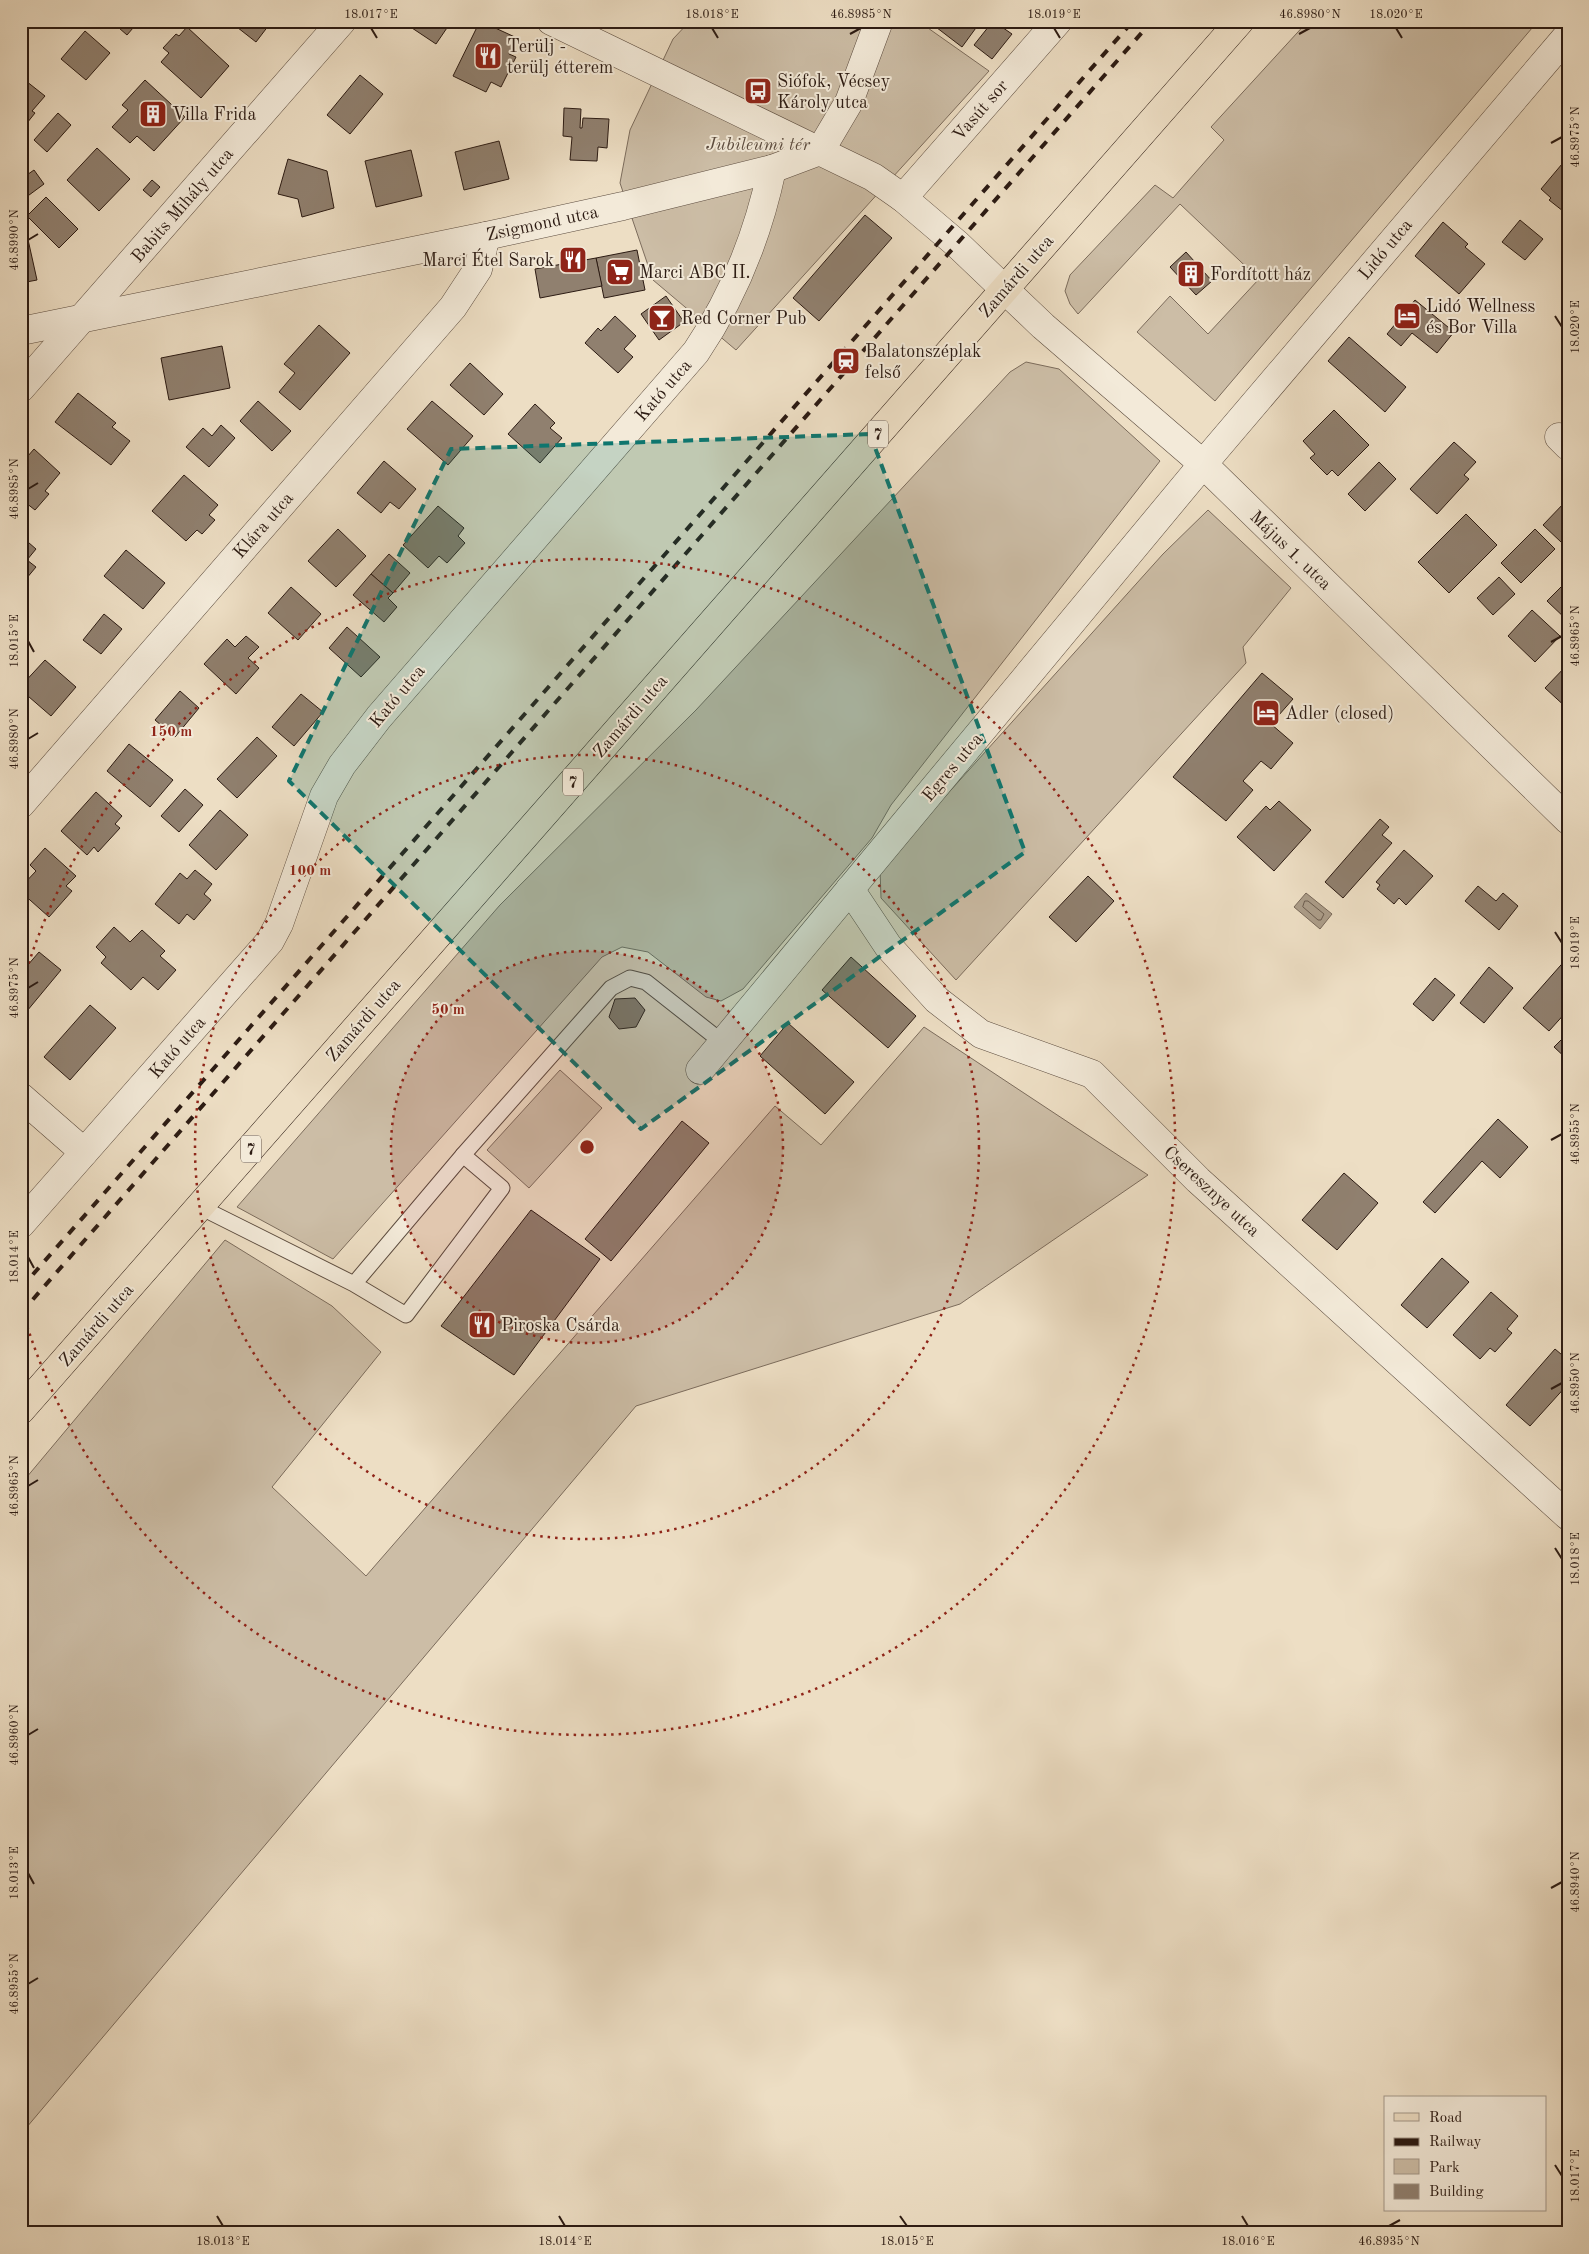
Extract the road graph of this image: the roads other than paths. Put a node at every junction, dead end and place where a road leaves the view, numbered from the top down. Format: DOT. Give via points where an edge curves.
graph roads {
  1 [pos="342,21"];
  2 [pos="551,21"];
  3 [pos="878,21"];
  4 [pos="1058,21"];
  5 [pos="1240,21"];
  6 [pos="1568,35"];
  7 [pos="820,151"];
  8 [pos="772,169"];
  9 [pos="903,198"];
  10 [pos="486,236"];
  11 [pos="1004,289"];
  12 [pos="84,317"];
  13 [pos="21,331"];
  14 [pos="21,388"];
  15 [pos="1203,464"];
  16 [pos="21,804"];
  17 [pos="1568,820"];
  18 [pos="850,890"];
  19 [pos="722,1042"];
  20 [pos="700,1070"];
  21 [pos="21,1097"];
  22 [pos="84,1152"];
  23 [pos="463,1155"];
  24 [pos="200,1207"];
  25 [pos="21,1224"];
  26 [pos="354,1284"];
  27 [pos="21,1410"];
  28 [pos="1568,1516"];
  1 -- 12 [label="street, Babits Mihály utca"];
  2 -- 7 [label="street"];
  3 -- 7 [label="street" via="849,102"];
  4 -- 9 [label="street, Vasút sor"];
  5 -- 11 [label="main road, Zamárdi utca / 7"];
  6 -- 15 [label="street, Lidó utca"];
  7 -- 8 [label="street, Zsigmond utca"];
  7 -- 9 [label="street" via="873,177"];
  8 -- 10 [label="street, Zsigmond utca"];
  8 -- 22 [label="street, Kató utca" via="763,210 743,264 712,329 696,352 379,717 342,765 324,796 279,924 270,941"];
  9 -- 11 [label="street"];
  10 -- 12 [label="street, Zsigmond utca"];
  10 -- 16 [label="street, Klára utca" via="478,269 453,306"];
  11 -- 15 [label="street, Május 1. utca"];
  11 -- 24 [label="main road, Zamárdi utca / 7"];
  12 -- 13 [label="street, Zsigmond utca"];
  12 -- 14 [label="street, Babits Mihály utca"];
  15 -- 17 [label="street, Május 1. utca"];
  15 -- 18 [label="street, Egres utca"];
  18 -- 19 [label="street, Egres utca"];
  18 -- 28 [label="street, Cseresznye utca" via="888,946 937,1000 981,1034 1092,1074 1198,1180"];
  19 -- 20 [label="street, Egres utca"];
  19 -- 23 [label="lane" via="646,982 630,978 611,988"];
  21 -- 22 [label="street"];
  22 -- 25 [label="street, Kató utca"];
  23 -- 26 [label="lane"];
  23 -- 26 [label="lane" via="502,1188 406,1315"];
  24 -- 26 [label="lane"];
  24 -- 27 [label="main road, Zamárdi utca / 7"];
}
